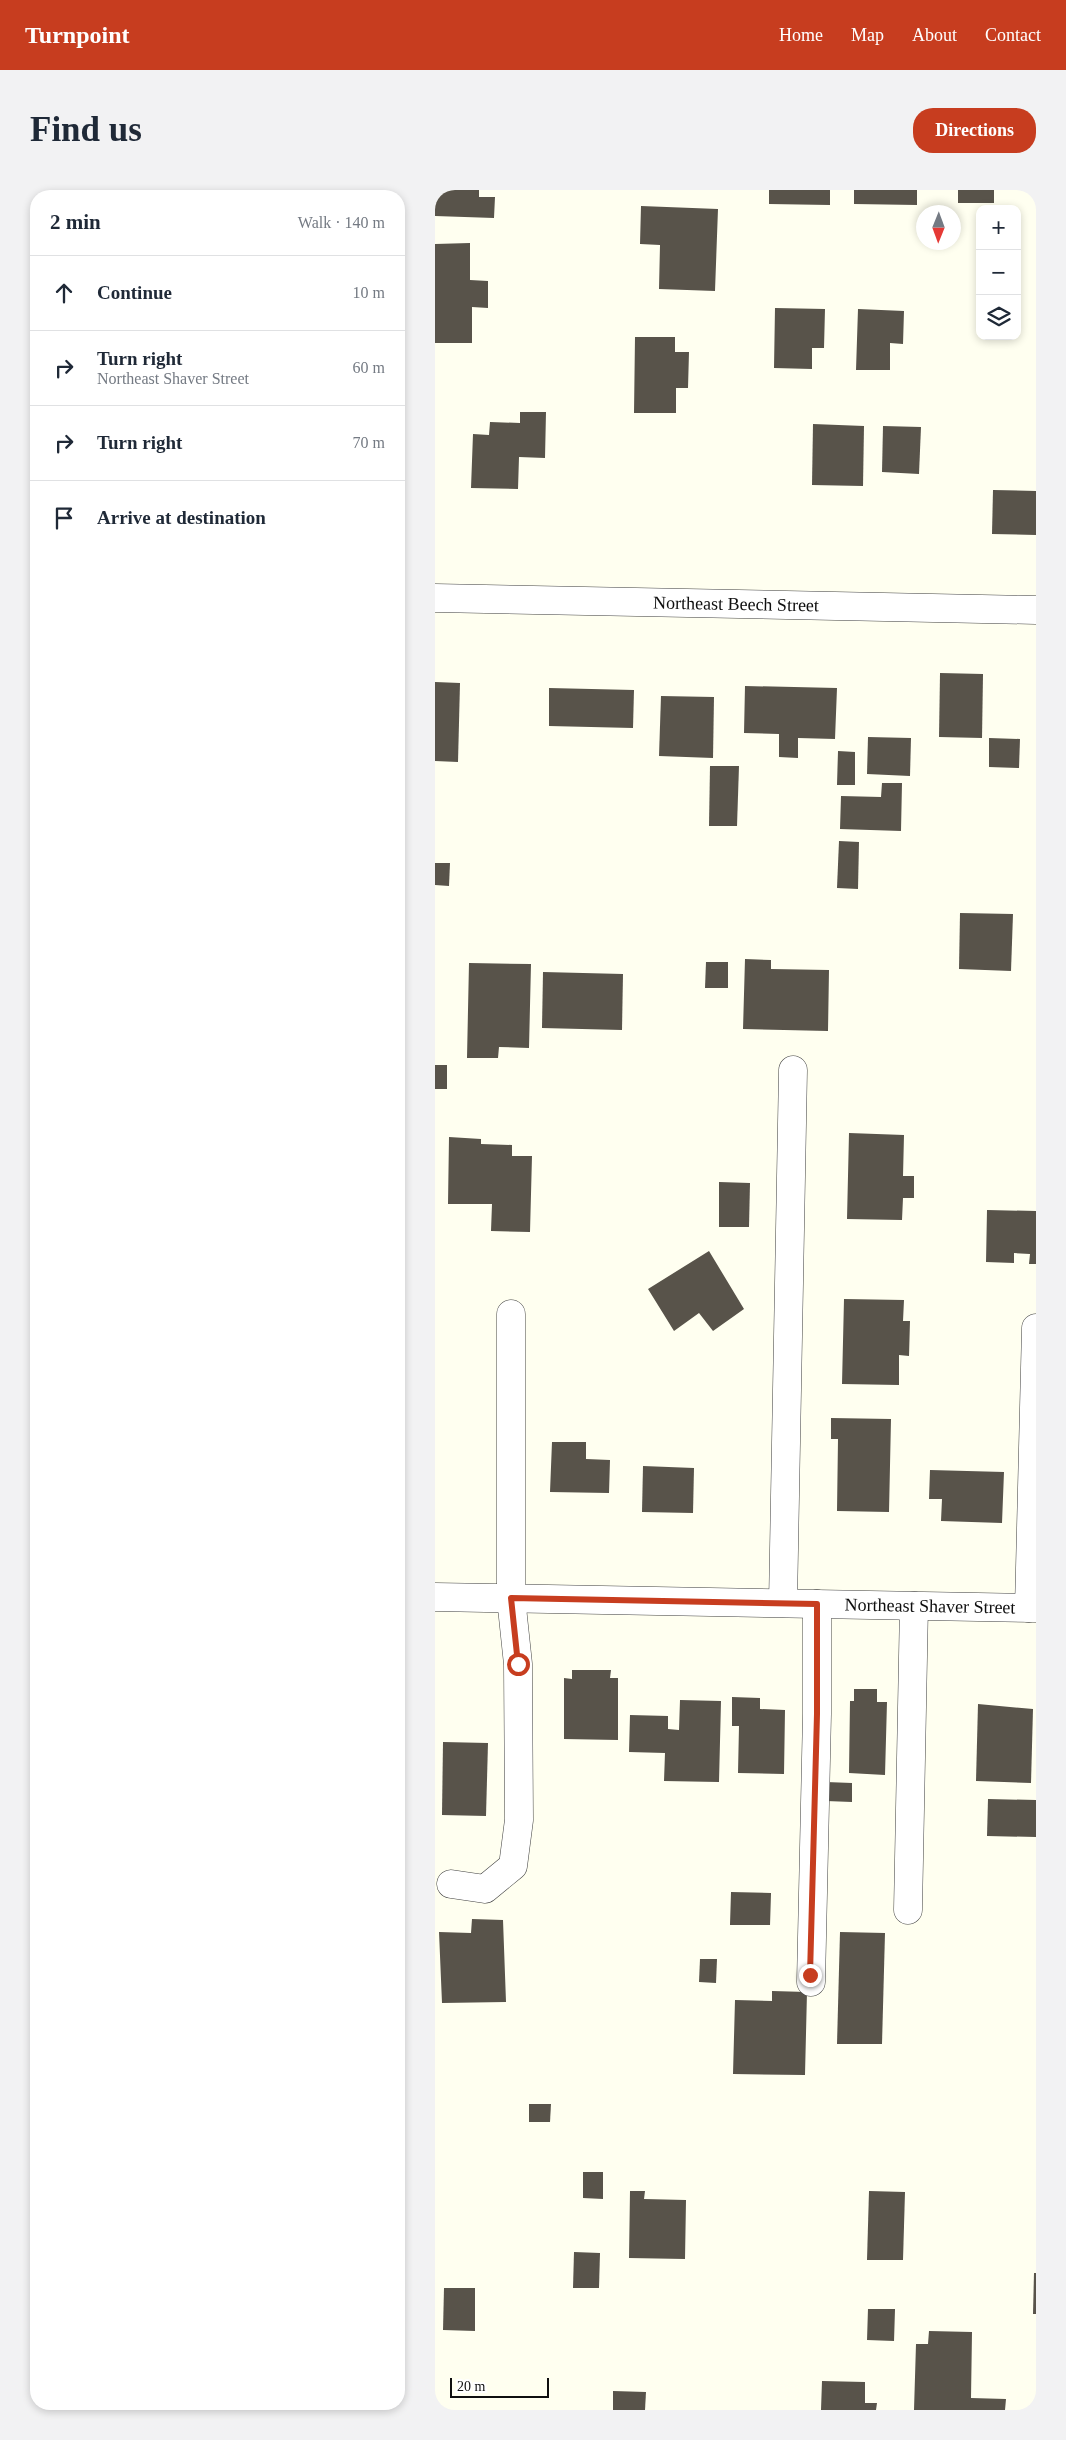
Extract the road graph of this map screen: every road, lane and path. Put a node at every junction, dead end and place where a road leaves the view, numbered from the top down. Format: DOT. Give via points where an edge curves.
graph roads {
  1 [pos="435,598"];
  2 [pos="1036,610"];
  3 [pos="793,1070"];
  4 [pos="511,1314"];
  5 [pos="1036,1328"];
  6 [pos="435,1597"];
  7 [pos="511,1598"];
  8 [pos="783,1603"];
  9 [pos="817,1604"];
  10 [pos="914,1606"];
  11 [pos="1032,1608"];
  12 [pos="451,1884"];
  13 [pos="908,1910"];
  14 [pos="811,1982"];
  1 -- 2 [label="street, Northeast Beech Street"];
  3 -- 8 [label="street"];
  4 -- 7 [label="street"];
  5 -- 11 [label="street"];
  6 -- 7 [label="street, Northeast Shaver Street"];
  7 -- 8 [label="street, Northeast Shaver Street"];
  7 -- 12 [label="street" via="519,1674 519,1820 513,1866 485,1889"];
  8 -- 9 [label="street, Northeast Shaver Street"];
  9 -- 10 [label="street, Northeast Shaver Street"];
  9 -- 14 [label="street"];
  10 -- 11 [label="street, Northeast Shaver Street"];
  10 -- 13 [label="street"];
}
